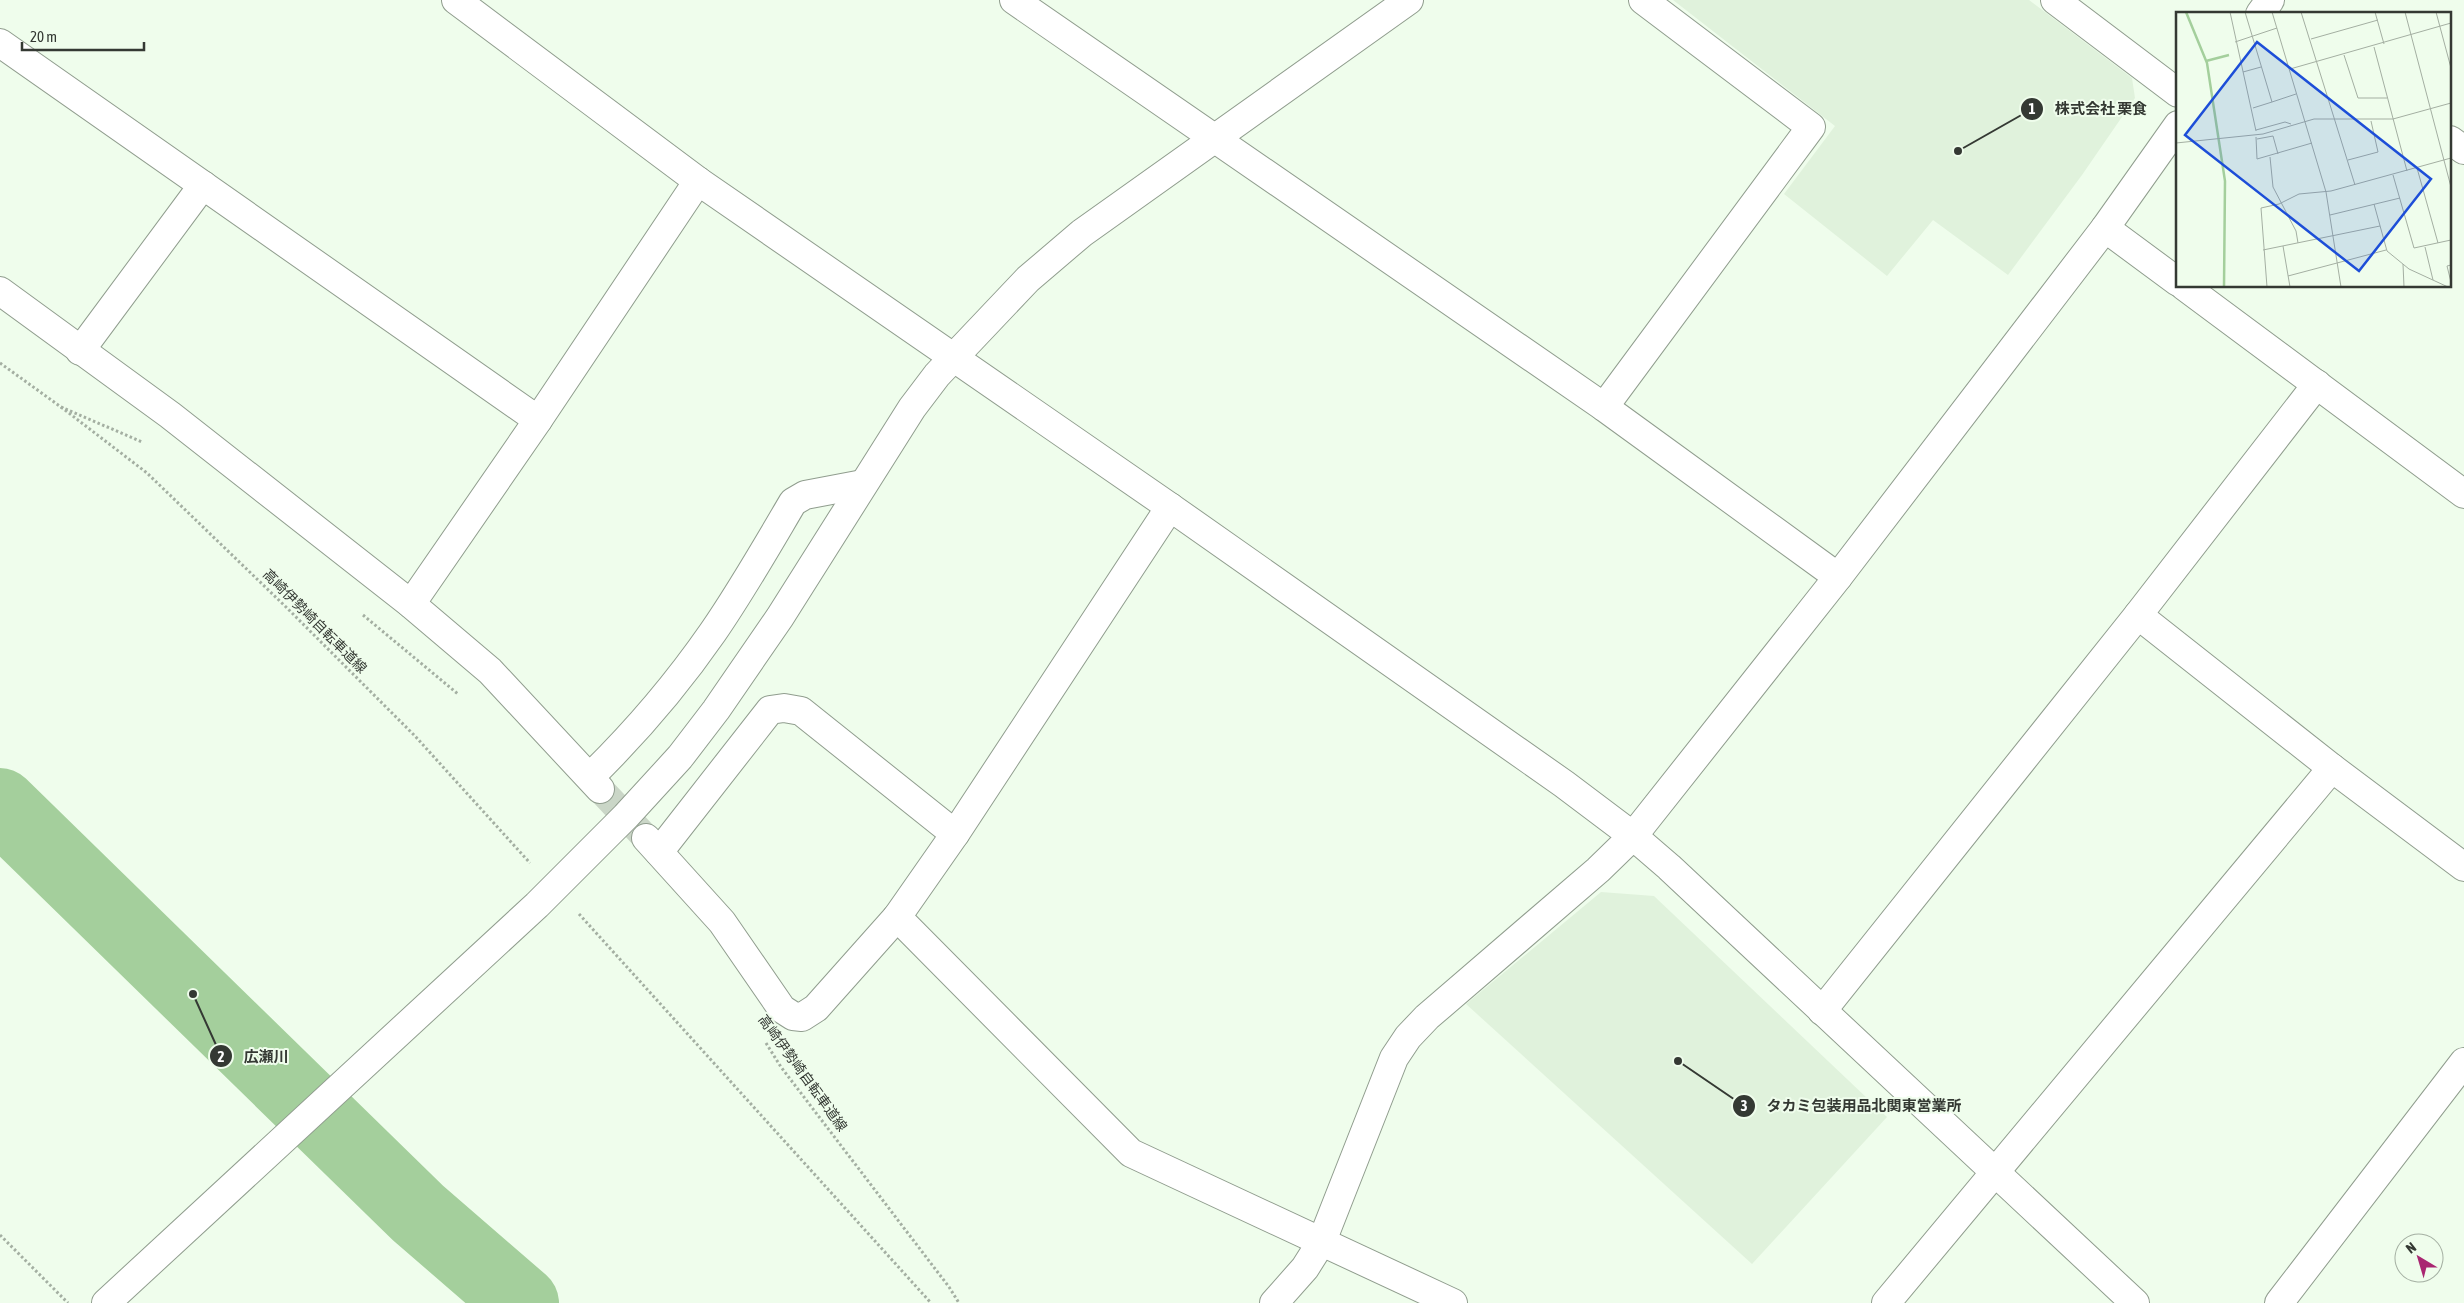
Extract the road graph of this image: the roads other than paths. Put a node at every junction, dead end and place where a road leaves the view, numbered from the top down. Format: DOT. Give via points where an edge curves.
graph roads {
  1 [pos="1014,0"];
  2 [pos="1409,0"];
  3 [pos="1643,0"];
  4 [pos="2055,0"];
  5 [pos="470,4"];
  6 [pos="0,43"];
  7 [pos="2176,91"];
  8 [pos="2176,128"];
  9 [pos="1215,140"];
  10 [pos="2452,141"];
  11 [pos="2464,150"];
  12 [pos="698,181"];
  13 [pos="203,185"];
  14 [pos="2105,228"];
  15 [pos="2176,281"];
  16 [pos="2187,288"];
  17 [pos="0,291"];
  18 [pos="80,351"];
  19 [pos="955,357"];
  20 [pos="2317,384"];
  21 [pos="1604,408"];
  22 [pos="538,420"];
  23 [pos="863,484"];
  24 [pos="2464,494"];
  25 [pos="1170,508"];
  26 [pos="1838,577"];
  27 [pos="411,604"];
  28 [pos="2138,615"];
  29 [pos="2332,768"];
  30 [pos="955,834"];
  31 [pos="1633,836"];
  32 [pos="2464,867"];
  33 [pos="897,917"];
  34 [pos="1822,1011"];
  35 [pos="2464,1062"];
  36 [pos="1995,1173"];
  37 [pos="1322,1241"];
  38 [pos="106,1303"];
  39 [pos="1274,1303"];
  40 [pos="1453,1303"];
  41 [pos="1886,1303"];
  42 [pos="2135,1303"];
  43 [pos="2279,1303"];
  1 -- 9 [label="street"];
  2 -- 9 [label="street"];
  3 -- 21 [label="street" via="1811,127"];
  4 -- 7 [label="street"];
  5 -- 12 [label="street"];
  6 -- 13 [label="street"];
  8 -- 14 [label="street"];
  9 -- 19 [label="street" via="1075,239 1028,279"];
  9 -- 21 [label="street"];
  10 -- 11 [label="street"];
  12 -- 19 [label="street"];
  12 -- 22 [label="street"];
  13 -- 18 [label="street"];
  13 -- 22 [label="street"];
  14 -- 15 [label="street"];
  14 -- 26 [label="street"];
  16 -- 20 [label="street"];
  17 -- 18 [label="street"];
  18 -- 27 [label="street" via="170,416"];
  19 -- 23 [label="street" via="912,408"];
  19 -- 25 [label="street"];
  20 -- 24 [label="street"];
  20 -- 28 [label="street"];
  21 -- 26 [label="street"];
  22 -- 27 [label="street"];
  23 -- 27 [label="street" via="805,495 793,502 712,633 595,783 490,671"];
  23 -- 38 [label="street" via="780,617 680,757 626,816 537,905"];
  25 -- 30 [label="street"];
  25 -- 31 [label="street" via="1564,784"];
  26 -- 31 [label="street"];
  28 -- 29 [label="street"];
  28 -- 34 [label="street"];
  29 -- 32 [label="street"];
  29 -- 36 [label="street"];
  30 -- 33 [label="street"];
  30 -- 33 [label="street" via="801,711 784,708 770,710 653,845 722,922 782,1009 793,1016 802,1018 816,1008"];
  31 -- 34 [label="street"];
  31 -- 37 [label="street" via="1408,1036 1394,1058"];
  33 -- 37 [label="street" via="1131,1153"];
  34 -- 36 [label="street"];
  35 -- 43 [label="street"];
  36 -- 41 [label="street"];
  36 -- 42 [label="street"];
  37 -- 39 [label="street" via="1305,1268"];
  37 -- 40 [label="street"];
}
